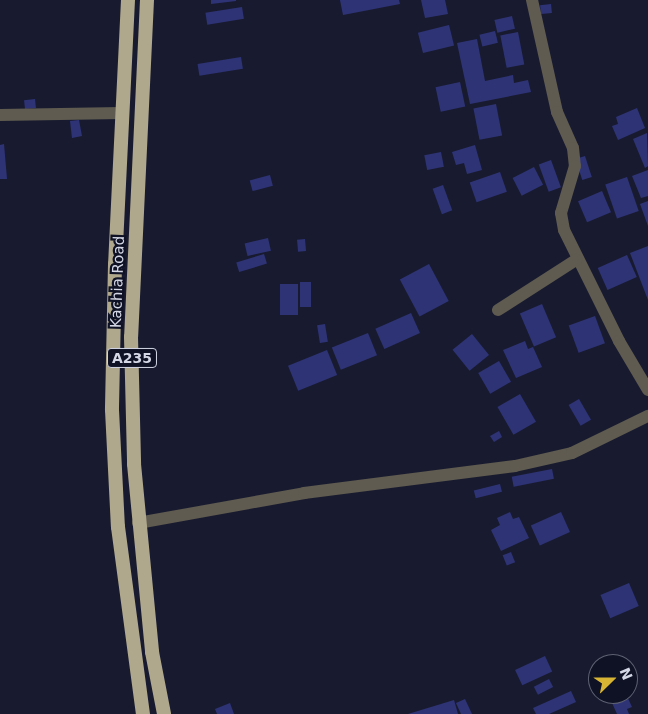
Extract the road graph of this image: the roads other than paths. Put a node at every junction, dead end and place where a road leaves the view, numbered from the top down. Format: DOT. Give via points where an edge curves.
graph roads {
  1 [pos="128,0"];
  2 [pos="147,0"];
  3 [pos="532,0"];
  4 [pos="126,43"];
  5 [pos="144,45"];
  6 [pos="121,113"];
  7 [pos="0,115"];
  8 [pos="576,260"];
  9 [pos="498,310"];
  10 [pos="648,390"];
  11 [pos="648,416"];
  12 [pos="138,523"];
  13 [pos="143,714"];
  14 [pos="164,714"];
  1 -- 4 [label="highway, Kachia Road / A235"];
  2 -- 5 [label="highway, Kachia Road / A235"];
  3 -- 8 [label="street" via="557,112 573,148 575,166 561,213"];
  4 -- 5 [label="highway"];
  4 -- 6 [label="highway, Kachia Road / A235"];
  5 -- 12 [label="highway, Kachia Road / A235" via="132,337"];
  6 -- 7 [label="street"];
  6 -- 13 [label="highway, Kachia Road / A235" via="113,339 114,457 124,584"];
  8 -- 9 [label="street"];
  8 -- 10 [label="street"];
  11 -- 12 [label="street" via="572,452 515,466 304,493"];
  12 -- 14 [label="highway, Kachia Road / A235" via="152,652"];
}
